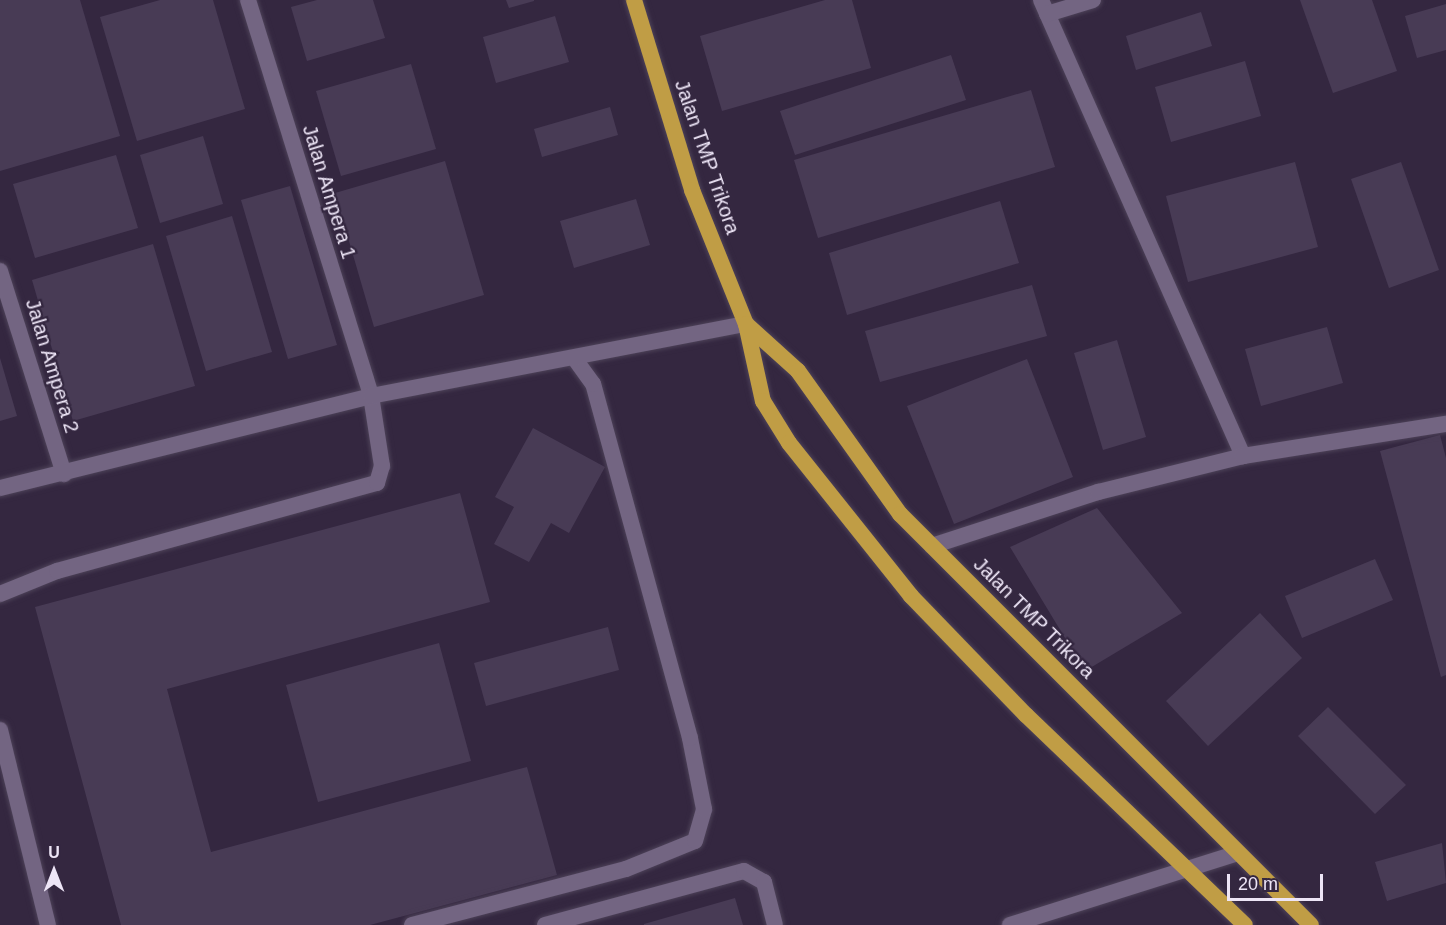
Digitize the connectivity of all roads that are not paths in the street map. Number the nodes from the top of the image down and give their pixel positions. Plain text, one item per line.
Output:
1 (248, 0) edge
2 (634, 0) edge
3 (1093, 0) edge
4 (1044, 7) edge
5 (0, 271) edge
6 (746, 324) junction
7 (575, 359) junction
8 (371, 396) junction
9 (1446, 424) edge
10 (1243, 456) junction
11 (64, 474) junction
12 (0, 488) edge
13 (932, 546) junction
14 (0, 594) edge
15 (0, 730) edge
16 (4, 765) edge
17 (1239, 853) junction
18 (1186, 870) junction
19 (48, 925) edge
20 (412, 925) edge
21 (545, 925) edge
22 (775, 925) edge
23 (1010, 925) edge
24 (1245, 925) edge
25 (1311, 925) edge

1 - 8 street, Jalan Ampera 1
2 - 6 highway, Jalan TMP Trikora
3 - 4 street
4 - 10 street
5 - 11 street, Jalan Ampera 2
6 - 7 street
6 - 13 highway, Jalan TMP Trikora
6 - 18 highway, Jalan TMP Trikora
7 - 8 street
7 - 20 street
8 - 11 street
8 - 14 street, Jalan Ampera 1
9 - 10 street
10 - 13 street
11 - 12 street
13 - 17 highway, Jalan TMP Trikora
15 - 16 street
16 - 19 street
17 - 18 street
17 - 25 highway, Jalan TMP Trikora
18 - 23 street
18 - 24 highway, Jalan TMP Trikora
21 - 22 street

